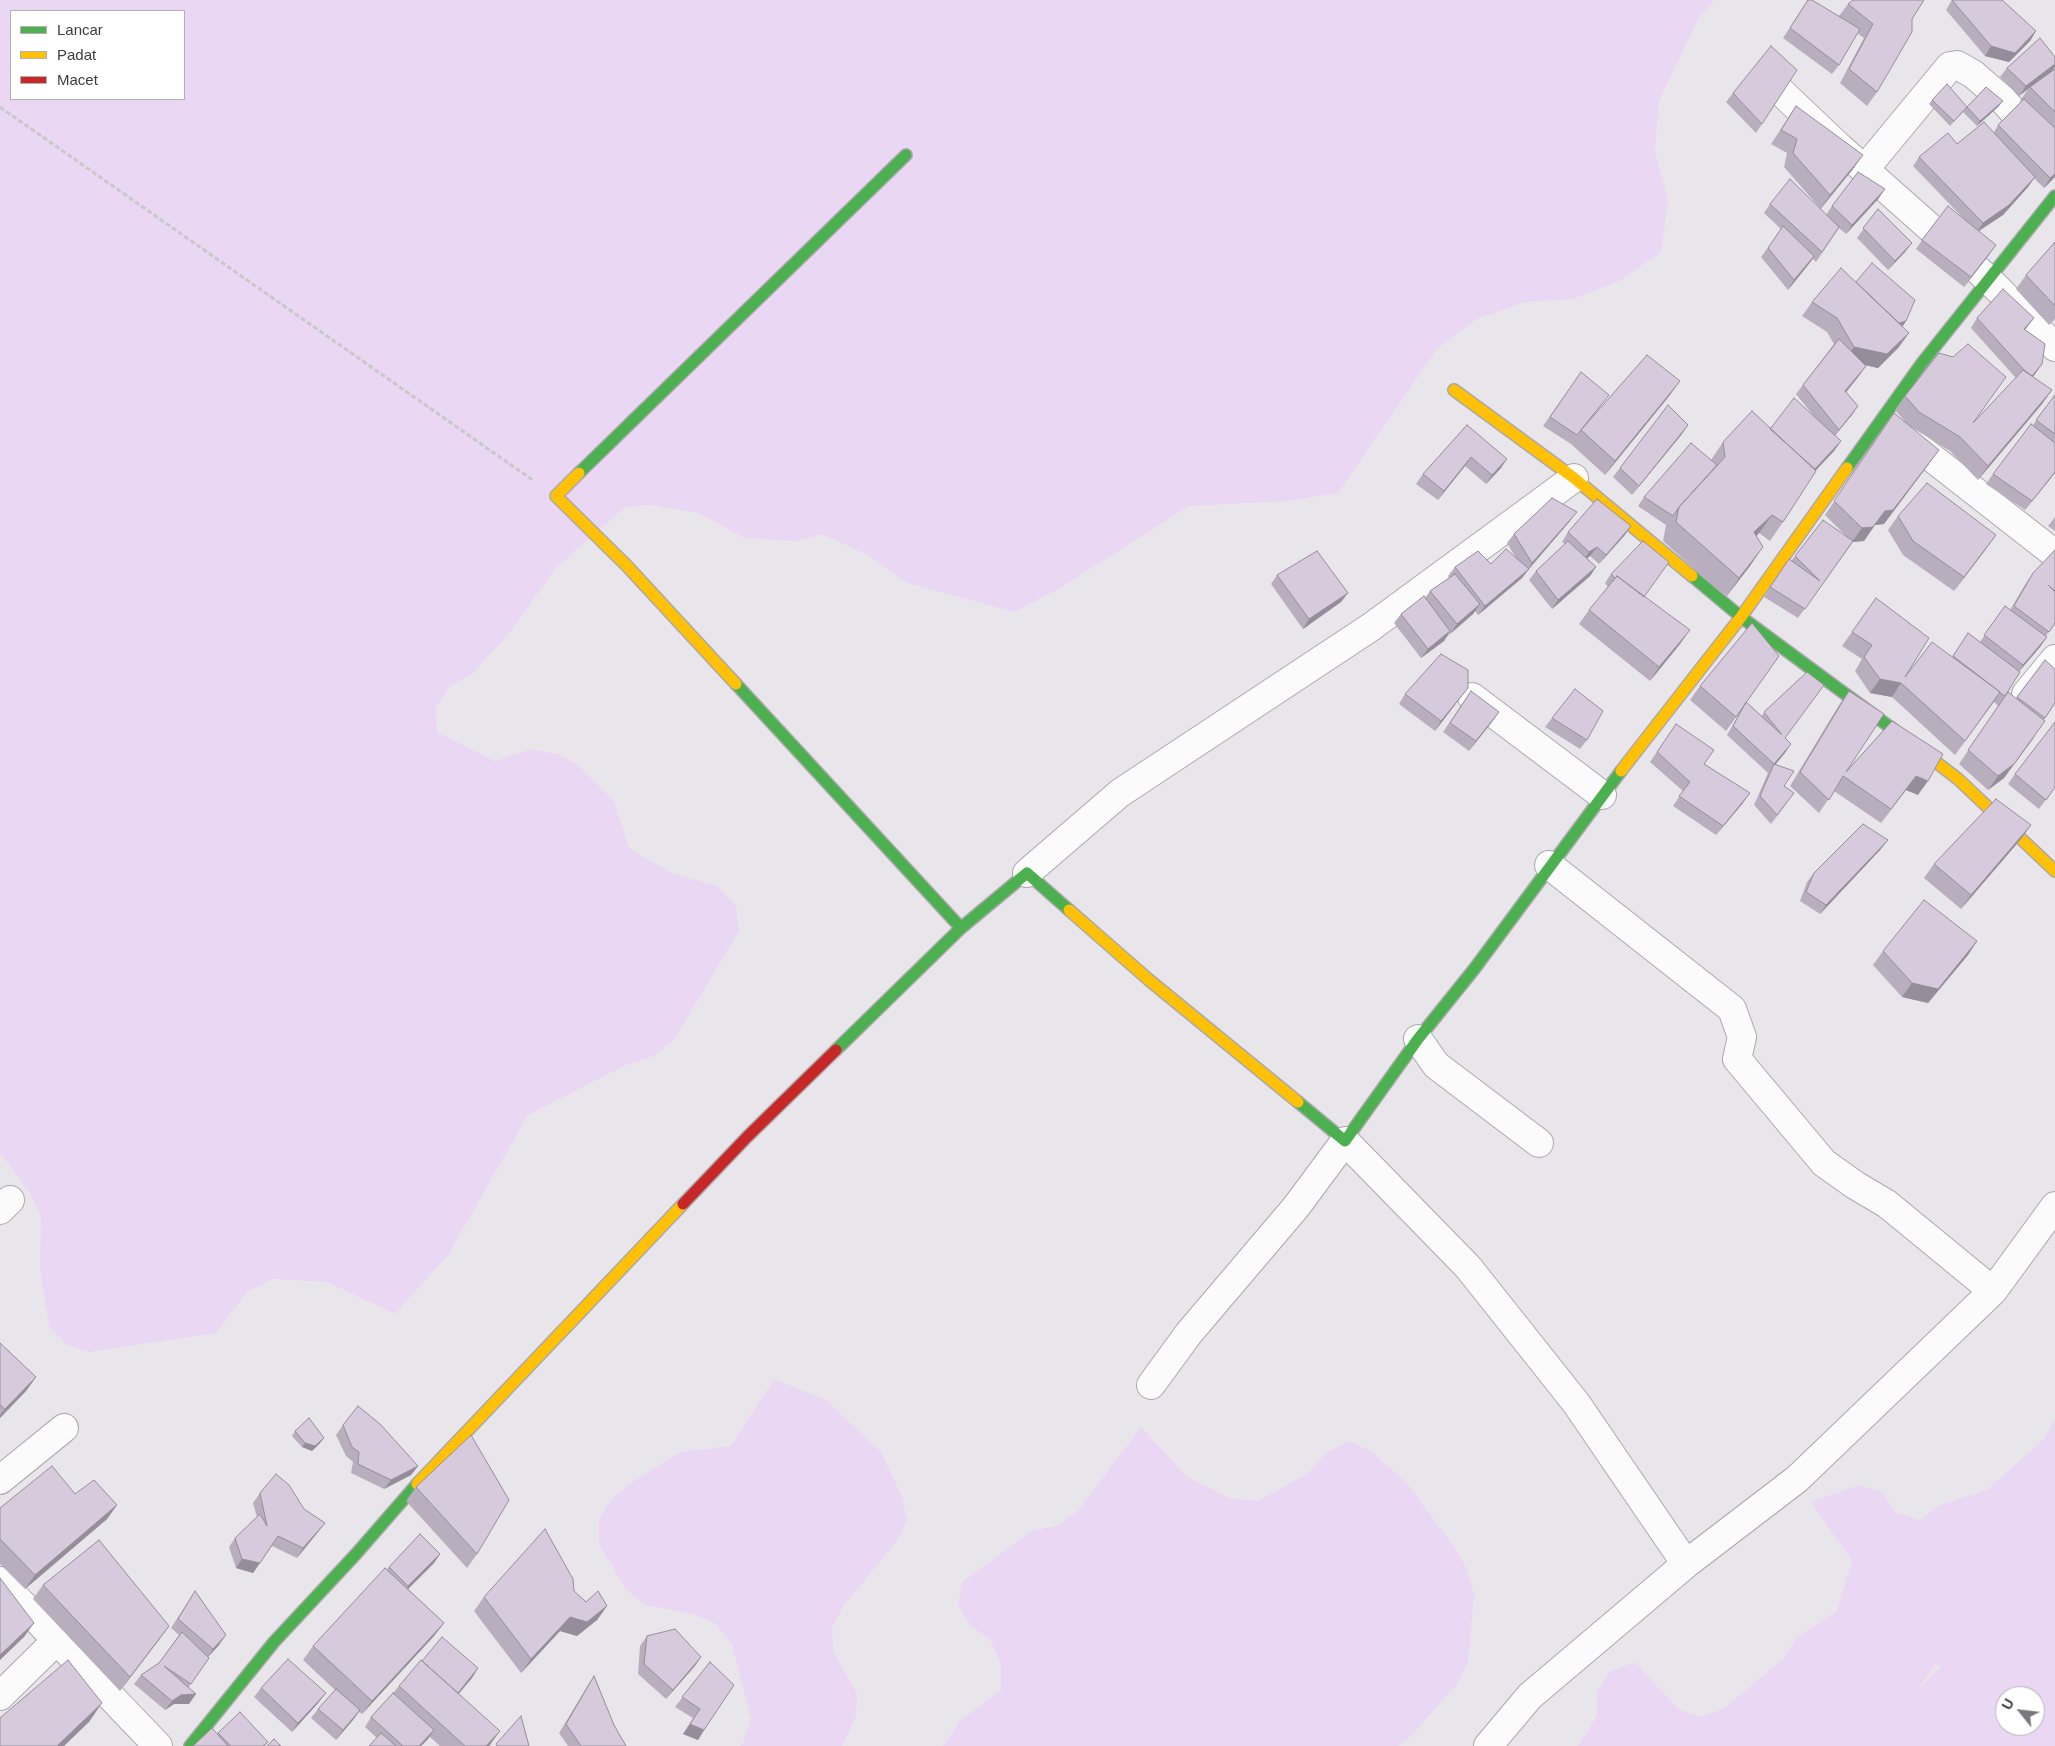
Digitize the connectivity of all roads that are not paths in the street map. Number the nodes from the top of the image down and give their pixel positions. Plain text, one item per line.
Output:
1 (1776, 87) edge
2 (906, 156) dead end
3 (2055, 158) edge
4 (1864, 170) junction
5 (2055, 196) edge
6 (1989, 280) junction
7 (2055, 347) edge
8 (1454, 390) dead end
9 (1882, 418) junction
10 (1574, 478) junction
11 (2055, 554) edge
12 (1740, 617) junction
13 (2055, 659) edge
14 (1472, 697) edge
15 (2012, 712) edge
16 (1976, 757) edge
17 (1958, 779) junction
18 (1602, 795) junction
19 (1549, 865) junction
20 (2055, 871) edge
21 (1027, 873) junction
22 (960, 928) junction
23 (1418, 1039) junction
24 (1345, 1141) junction
25 (1539, 1143) dead end
26 (2055, 1206) edge
27 (1993, 1290) junction
28 (1151, 1384) dead end
29 (64, 1428) dead end
30 (0, 1480) edge
31 (1686, 1564) junction
32 (0, 1581) edge
33 (56, 1641) junction
34 (0, 1696) edge
35 (158, 1746) edge
36 (190, 1746) edge
37 (1488, 1746) edge

1 - 4 street
2 - 22 street
3 - 4 street
4 - 6 street
5 - 6 street
6 - 7 street
6 - 9 street
8 - 10 street
9 - 11 street
9 - 12 street
10 - 12 street
10 - 21 street
12 - 17 street
12 - 18 street
13 - 15 street
14 - 18 street
16 - 17 street
17 - 20 street
18 - 19 street
19 - 23 street
19 - 27 street
21 - 22 street
21 - 24 street
22 - 36 street
23 - 24 street
23 - 25 street
24 - 28 street
24 - 31 street
26 - 27 street
27 - 31 street
29 - 30 street
31 - 37 street
32 - 33 street
33 - 34 street
33 - 35 street

